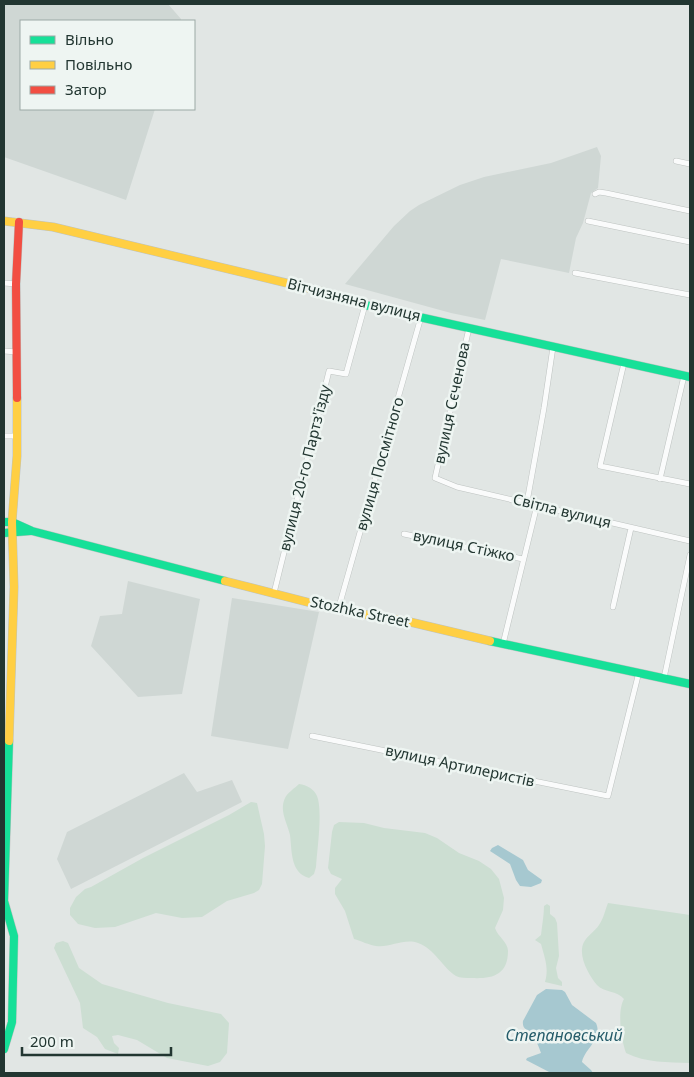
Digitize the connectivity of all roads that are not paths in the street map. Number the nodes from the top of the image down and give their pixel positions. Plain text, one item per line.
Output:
1 (676, 161) dead end
2 (690, 164) edge
3 (595, 194) dead end
4 (690, 210) edge
5 (4, 221) edge
6 (588, 221) dead end
7 (19, 222) junction
8 (690, 242) edge
9 (575, 273) dead end
10 (4, 283) edge
11 (16, 284) junction
12 (690, 295) edge
13 (365, 305) junction
14 (421, 317) junction
15 (468, 328) junction
16 (552, 347) junction
17 (4, 351) edge
18 (17, 352) junction
19 (624, 363) junction
20 (687, 376) edge
21 (4, 436) edge
22 (17, 436) junction
23 (435, 478) joint
24 (660, 479) junction
25 (690, 484) edge
26 (527, 502) junction
27 (537, 505) junction
28 (8, 522) edge
29 (631, 528) junction
30 (32, 531) junction
31 (8, 532) edge
32 (404, 534) dead end
33 (690, 541) edge
34 (690, 555) edge
35 (523, 560) junction
36 (274, 593) junction
37 (613, 607) dead end
38 (338, 610) junction
39 (503, 644) junction
40 (639, 672) junction
41 (664, 678) junction
42 (690, 684) edge
43 (7, 712) edge
44 (312, 736) dead end
45 (4, 901) edge
46 (4, 1049) edge

1 - 2 street
3 - 4 street
5 - 7 street, Вітчизняна вулиця
6 - 8 street
7 - 11 street
7 - 13 street, Вітчизняна вулиця
9 - 12 street
10 - 11 street
11 - 18 street
13 - 14 street, Вітчизняна вулиця
13 - 36 street, вулиця 20-го Партз'їзду
14 - 15 street, Вітчизняна вулиця
14 - 38 street, вулиця Посмітного
15 - 16 street, Вітчизняна вулиця
15 - 23 street, вулиця Сєченова
16 - 19 street, Вітчизняна вулиця
16 - 26 street
17 - 18 street
18 - 22 street
19 - 20 street, Вітчизняна вулиця
19 - 24 street
20 - 24 street
21 - 22 street
22 - 28 street
23 - 26 street, Світла вулиця
24 - 25 street
26 - 27 street, Світла вулиця
27 - 29 street, Світла вулиця
27 - 35 street
28 - 30 street, Stozhka Street
28 - 31 street
29 - 33 street, Світла вулиця
29 - 37 street
30 - 31 street, Stozhka Street
30 - 36 street, Stozhka Street
31 - 43 street
32 - 35 street, вулиця Стіжко
34 - 41 street
35 - 39 street
36 - 38 street, Stozhka Street
38 - 39 street, Stozhka Street
39 - 40 street, Stozhka Street
40 - 41 street, Stozhka Street
40 - 44 street, вулиця Артилеристів
41 - 42 street, Stozhka Street
43 - 45 street
45 - 46 street

